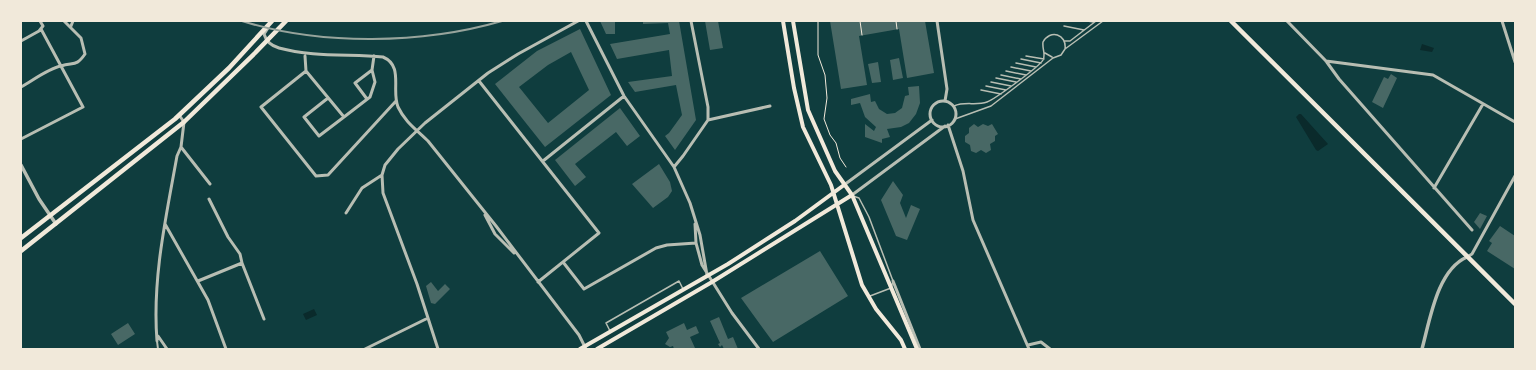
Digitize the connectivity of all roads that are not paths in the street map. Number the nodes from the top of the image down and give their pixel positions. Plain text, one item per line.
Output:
1 (64, 21) edge
2 (74, 21) edge
3 (272, 21) edge
4 (285, 21) edge
5 (578, 21) edge
6 (586, 21) edge
7 (691, 21) edge
8 (783, 21) edge
9 (793, 21) edge
10 (937, 21) edge
11 (1086, 21) edge
12 (1103, 21) edge
13 (1231, 21) edge
14 (1286, 21) edge
15 (1502, 21) edge
16 (42, 22) edge
17 (1095, 22) edge
18 (71, 26) junction
19 (1064, 26) dead end
20 (41, 29) junction
21 (1084, 30) junction
22 (1064, 40) junction
23 (21, 41) edge
24 (267, 41) junction
25 (1065, 49) junction
26 (1044, 52) junction
27 (306, 56) dead end
28 (374, 56) junction
29 (1026, 56) dead end
30 (1053, 58) junction
31 (1021, 59) dead end
32 (1044, 59) junction
33 (1326, 61) junction
34 (1515, 62) edge
35 (1016, 63) dead end
36 (1040, 64) junction
37 (61, 66) junction
38 (1011, 67) dead end
39 (1036, 67) junction
40 (372, 70) junction
41 (306, 71) junction
42 (1006, 71) dead end
43 (1030, 71) junction
44 (1001, 75) dead end
45 (1026, 75) junction
46 (996, 78) dead end
47 (1021, 79) junction
48 (479, 81) junction
49 (991, 82) dead end
50 (1016, 82) junction
51 (986, 86) dead end
52 (1011, 86) junction
53 (21, 87) edge
54 (981, 90) dead end
55 (1006, 90) junction
56 (947, 92) junction
57 (1001, 94) junction
58 (624, 96) junction
59 (328, 98) junction
60 (367, 99) junction
61 (396, 101) junction
62 (945, 101) junction
63 (1483, 104) junction
64 (952, 105) junction
65 (770, 106) dead end
66 (179, 115) junction
67 (344, 117) junction
68 (955, 119) junction
69 (708, 120) junction
70 (932, 120) junction
71 (184, 122) junction
72 (1515, 122) edge
73 (947, 126) junction
74 (418, 130) junction
75 (21, 139) edge
76 (181, 147) junction
77 (543, 161) junction
78 (21, 165) edge
79 (674, 167) junction
80 (382, 175) junction
81 (1515, 176) edge
82 (210, 184) dead end
83 (844, 185) junction
84 (1434, 188) junction
85 (833, 193) junction
86 (852, 196) junction
87 (209, 199) dead end
88 (836, 204) junction
89 (482, 210) junction
90 (346, 212) dead end
91 (50, 217) junction
92 (694, 218) junction
93 (56, 224) junction
94 (165, 224) junction
95 (1472, 230) dead end
96 (21, 238) edge
97 (696, 243) junction
98 (21, 251) edge
99 (517, 255) junction
100 (1467, 257) junction
101 (563, 262) junction
102 (242, 263) junction
103 (707, 275) junction
104 (198, 281) junction
105 (893, 281) junction
106 (538, 282) junction
107 (712, 282) junction
108 (891, 288) junction
109 (684, 289) junction
110 (868, 297) junction
111 (1508, 297) junction
112 (1515, 297) edge
113 (1515, 304) edge
114 (428, 318) junction
115 (264, 319) dead end
116 (611, 333) junction
117 (157, 334) junction
118 (158, 341) joint
119 (1028, 347) edge
120 (586, 348) edge
121 (158, 349) edge
122 (167, 349) edge
123 (226, 349) edge
124 (364, 349) edge
125 (438, 349) edge
126 (580, 349) edge
127 (598, 349) edge
128 (759, 349) edge
129 (905, 349) edge
130 (919, 349) edge
131 (1050, 349) edge
132 (1422, 349) edge

1 - 18 street
2 - 18 street
3 - 24 street
3 - 66 main road
4 - 24 main road
5 - 48 street
6 - 58 street
7 - 69 street
8 - 85 main road
9 - 83 main road
10 - 56 street
11 - 17 lane
12 - 25 lane
13 - 100 main road
14 - 33 street
15 - 34 street
16 - 20 street
17 - 21 lane
18 - 37 street
19 - 21 lane
20 - 23 street
20 - 37 street
21 - 22 lane
22 - 25 lane
22 - 26 lane
24 - 28 street
24 - 71 main road
25 - 30 lane
26 - 30 lane
26 - 32 lane
27 - 41 street
28 - 40 street
28 - 61 street
29 - 32 lane
30 - 68 lane
31 - 36 lane
32 - 36 lane
33 - 63 street
33 - 84 street
35 - 39 lane
36 - 39 lane
37 - 53 street
37 - 75 street
38 - 43 lane
39 - 43 lane
40 - 60 street
40 - 60 street
41 - 59 street
41 - 61 street
42 - 45 lane
43 - 45 lane
44 - 47 lane
45 - 47 lane
46 - 50 lane
47 - 50 lane
48 - 74 street
48 - 77 street
49 - 52 lane
50 - 52 lane
51 - 55 lane
52 - 55 lane
54 - 57 lane
55 - 57 lane
56 - 62 street
56 - 64 street
57 - 64 lane
58 - 77 street
58 - 79 street
59 - 67 street
59 - 67 street
60 - 67 street
61 - 74 street
62 - 64 street
62 - 70 street
63 - 72 street
63 - 84 street
64 - 68 street
65 - 69 street
66 - 71 street
66 - 91 main road
68 - 73 street
69 - 79 street
70 - 73 street
70 - 83 street
71 - 76 street
71 - 93 main road
73 - 86 street
73 - 119 street
74 - 80 street
74 - 89 street
76 - 82 street
76 - 94 street
77 - 101 street
78 - 91 street
79 - 92 street
80 - 90 street
80 - 114 street
81 - 100 street
83 - 85 main road
83 - 86 main road
84 - 95 street
85 - 88 main road
85 - 103 main road
86 - 88 main road
86 - 105 lane
86 - 108 main road
87 - 102 street
88 - 107 main road
88 - 110 main road
89 - 99 street
89 - 99 street
91 - 93 street
91 - 96 main road
92 - 97 street
92 - 103 street
93 - 98 main road
94 - 104 street
94 - 117 street
97 - 101 street
97 - 103 street
99 - 106 street
100 - 111 main road
100 - 132 street
101 - 106 street
102 - 104 street
102 - 115 street
103 - 107 street
103 - 109 main road
104 - 123 street
105 - 108 lane
105 - 130 street
106 - 120 street
107 - 127 main road
107 - 128 street
108 - 110 lane
108 - 130 main road
109 - 116 main road
109 - 116 lane
110 - 129 main road
111 - 112 street
111 - 113 main road
114 - 124 street
114 - 125 street
116 - 120 main road
117 - 118 street
117 - 122 street
118 - 121 street
119 - 131 street
120 - 126 main road

